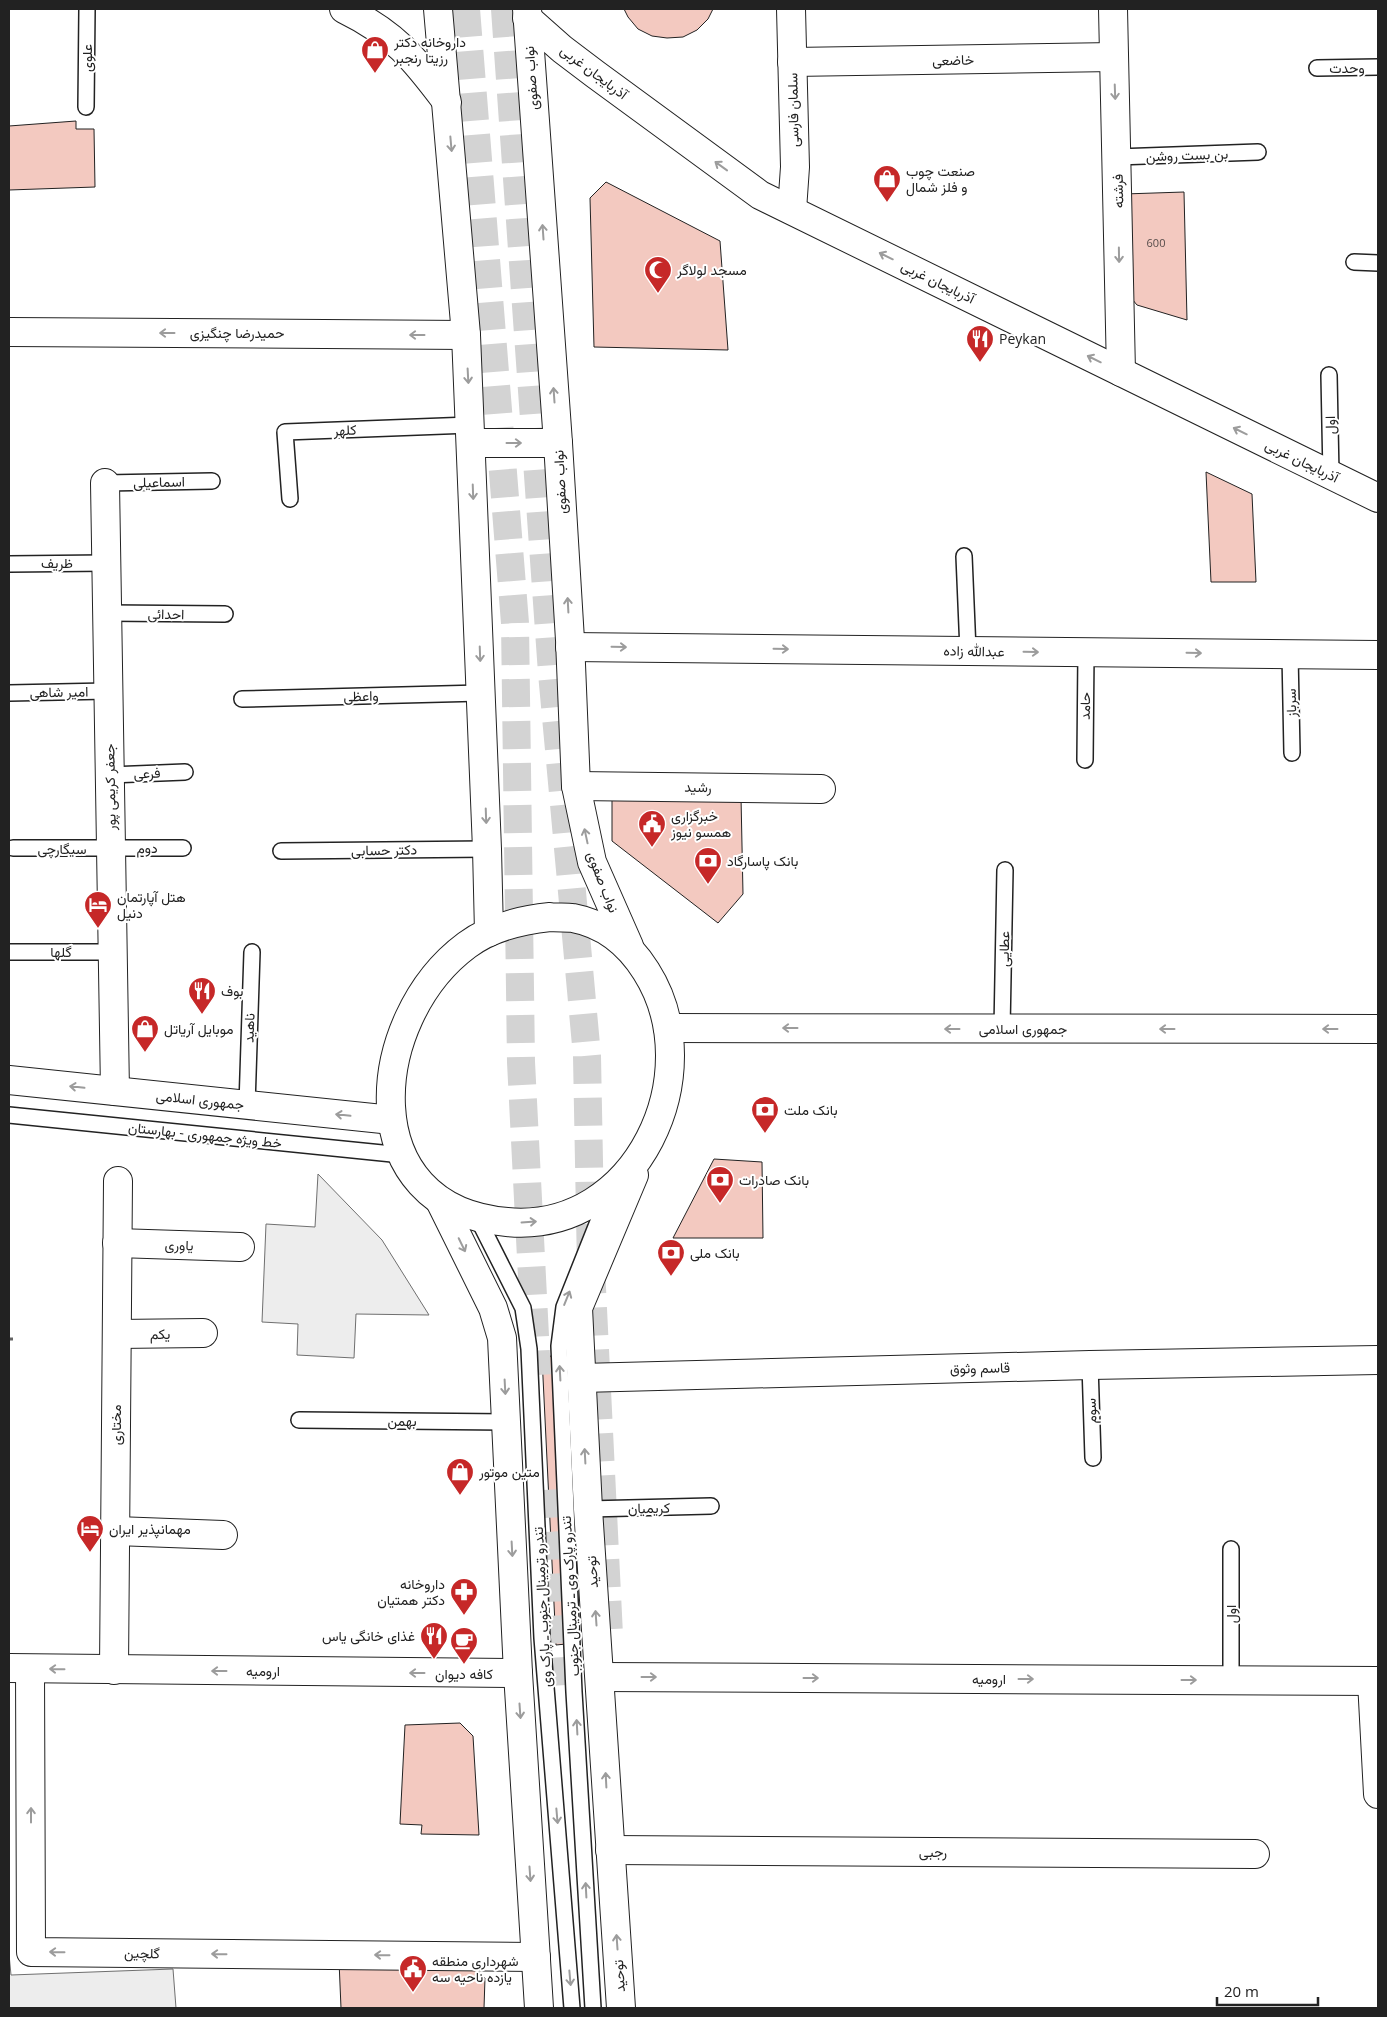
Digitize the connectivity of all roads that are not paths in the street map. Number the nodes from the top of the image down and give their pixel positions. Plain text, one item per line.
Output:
1 (87, 9) edge
2 (344, 9) edge
3 (438, 9) edge
4 (791, 9) edge
5 (1113, 9) edge
6 (527, 14) edge
7 (1114, 57) junction
8 (792, 62) junction
9 (1378, 67) edge
10 (1317, 68) dead end
11 (447, 102) junction
12 (86, 107) dead end
13 (1258, 152) dead end
14 (1117, 157) junction
15 (792, 210) junction
16 (1354, 262) dead end
17 (1378, 263) edge
18 (9, 332) edge
19 (466, 335) junction
20 (1122, 372) junction
21 (1329, 374) dead end
22 (470, 434) junction
23 (558, 443) junction
24 (1331, 475) junction
25 (212, 481) dead end
26 (105, 483) joint
27 (1378, 498) edge
28 (290, 499) dead end
29 (964, 556) dead end
30 (106, 563) junction
31 (9, 564) edge
32 (107, 613) junction
33 (225, 614) dead end
34 (570, 647) junction
35 (968, 651) junction
36 (1086, 652) junction
37 (1290, 654) junction
38 (1378, 655) edge
39 (108, 691) junction
40 (9, 693) edge
41 (481, 693) junction
42 (242, 699) dead end
43 (1292, 753) dead end
44 (1085, 760) dead end
45 (185, 772) dead end
46 (110, 774) junction
47 (576, 786) junction
48 (821, 789) dead end
49 (13, 848) dead end
50 (183, 848) dead end
51 (111, 849) junction
52 (487, 849) junction
53 (281, 851) dead end
54 (1005, 870) dead end
55 (489, 932) junction
56 (629, 946) junction
57 (9, 952) edge
58 (112, 952) junction
59 (252, 952) dead end
60 (668, 1028) junction
61 (1002, 1029) junction
62 (1378, 1029) edge
63 (9, 1080) edge
64 (115, 1091) junction
65 (247, 1104) junction
66 (9, 1115) edge
67 (392, 1120) junction
68 (644, 1149) junction
69 (402, 1155) junction
70 (118, 1180) dead end
71 (610, 1192) junction
72 (440, 1201) junction
73 (477, 1217) junction
74 (117, 1243) junction
75 (240, 1247) dead end
76 (203, 1333) dead end
77 (117, 1334) junction
78 (1378, 1360) edge
79 (1090, 1365) junction
80 (581, 1378) junction
81 (298, 1420) dead end
82 (506, 1422) junction
83 (1093, 1458) dead end
84 (711, 1506) dead end
85 (588, 1509) junction
86 (116, 1531) junction
87 (223, 1535) dead end
88 (1231, 1548) dead end
89 (20, 1669) edge
90 (114, 1670) junction
91 (518, 1673) junction
92 (600, 1677) junction
93 (1231, 1680) junction
94 (1375, 1681) edge
95 (1378, 1794) edge
96 (610, 1850) junction
97 (1255, 1854) dead end
98 (536, 1957) junction
99 (539, 2008) edge
100 (572, 2008) edge
101 (593, 2008) edge
102 (621, 2008) edge

1 - 12 lane, علوی
2 - 11 street
3 - 11 street
4 - 8 street, سلمان فارسی
5 - 7 street, فرشته
15 -> 6 street, آذربایجان غربی
23 -> 6 street, نواب صفوی
7 - 8 street, خاضعی
7 -> 14 street, فرشته
8 - 15 street, سلمان فارسی
9 - 10 lane, وحدت
11 -> 19 street
13 - 14 lane, بن بست روشن
14 -> 20 street, فرشته
20 -> 15 street, آذربایجان غربی
16 - 17 lane
19 -> 18 street, حمیدرضا چنگیزی
19 -> 22 street
24 -> 20 street, آذربایجان غربی
21 - 24 lane, اول
22 -> 23 street
22 - 28 lane, کلهر
22 -> 41 street
34 -> 23 street, نواب صفوی
24 - 27 street, آذربایجان غربی
25 - 26 lane, اسماعیلی
26 - 30 street, جعفر کریمی پور
29 - 35 lane
30 - 31 lane, ظریف
30 - 32 street, جعفر کریمی پور
32 - 33 lane, احدائی
32 - 39 street, جعفر کریمی پور
34 -> 35 street, عبدالله زاده
34 - 47 street, نواب صفوی
35 -> 36 street, عبدالله زاده
36 -> 37 street, عبدالله زاده
36 - 44 lane, حامد
37 - 38 street, عبدالله زاده
37 - 43 lane, سرباز
39 - 40 lane, امیر شاهی
39 - 46 street, جعفر کریمی پور
41 - 42 lane, واعظی
41 -> 52 street
45 - 46 lane, فرعی
46 - 51 street, جعفر کریمی پور
47 - 48 street, رشید
56 -> 47 street, نواب صفوی
49 - 51 lane, سیگارچی
50 - 51 lane, دوم
51 - 58 street, جعفر کریمی پور
52 - 53 lane, دکتر حسابی
52 - 55 street
54 - 61 lane, عطایی
55 - 56 street
55 - 67 street
56 - 60 street
57 - 58 lane, گلها
58 - 64 street, جعفر کریمی پور
59 - 65 lane, ناهید
61 -> 60 street, جمهوری اسلامی
60 - 68 street
62 -> 61 street, جمهوری اسلامی
64 -> 63 street, جمهوری اسلامی
64 - 65 street, جمهوری اسلامی
67 -> 65 street, جمهوری اسلامی
66 - 69 lane, خط ویژه جمهوری - بهارستان
67 - 69 street
68 - 71 street
68 - 80 street, توحید
69 - 72 street
70 - 74 street, مختاری
73 -> 71 street
101 -> 71 lane, تندرو پارک وی ـ ترمینال جنوب
72 - 73 street
72 -> 82 street
73 -> 100 lane, تندرو ترمینال جنوب ـ پارک وی
74 - 75 street, یاوری
74 - 77 street, مختاری
76 - 77 street, یکم
77 - 86 street, مختاری
78 - 79 street, قاسم وثوق
79 - 80 street, قاسم وثوق
79 - 83 lane, سوم
85 -> 80 street, توحید
81 - 82 lane, بهمن
82 -> 91 street
84 - 85 lane, کریمیان
92 -> 85 street, توحید
86 - 87 street
86 - 90 street, مختاری
88 - 93 lane, اول
90 -> 89 street, ارومیه
98 -> 89 street, گلچین
91 -> 90 street, ارومیه
91 -> 98 street
92 -> 93 street, ارومیه
96 -> 92 street, توحید
93 - 94 street, ارومیه
94 - 95 street
96 - 97 street, رجبی
102 -> 96 street, توحید
98 - 99 street

